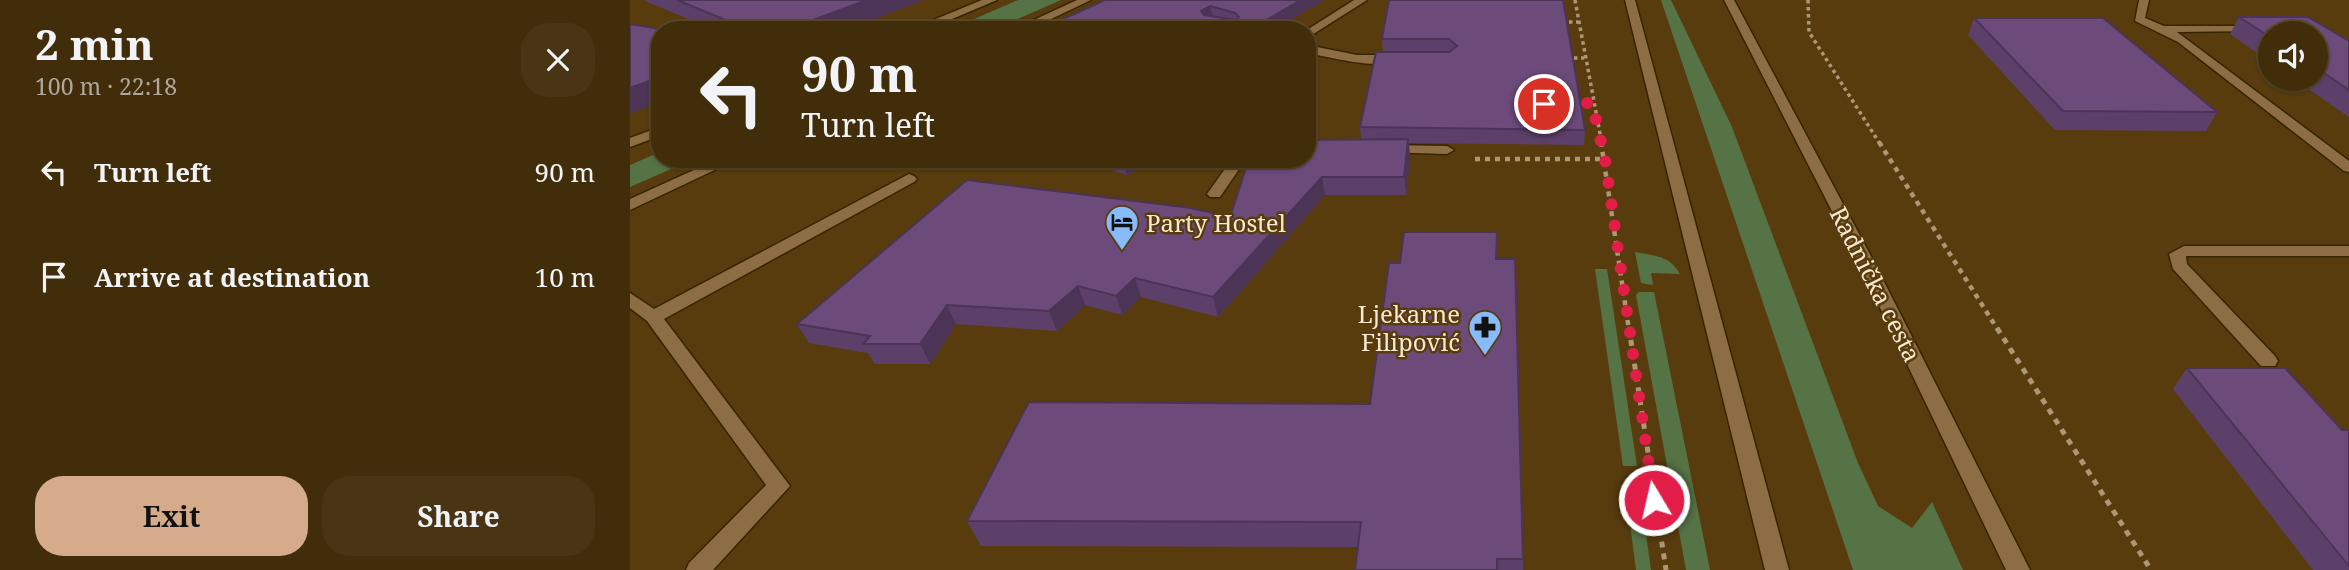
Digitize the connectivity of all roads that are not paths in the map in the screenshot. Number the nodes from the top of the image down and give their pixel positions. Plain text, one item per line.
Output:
1 (992, 0) edge
2 (1086, 0) edge
3 (1362, 0) edge
4 (1630, 0) edge
5 (1729, 0) edge
6 (2144, 0) edge
7 (938, 21) edge
8 (1038, 21) edge
9 (2258, 28) edge
10 (1316, 29) edge
11 (2160, 30) junction
12 (1316, 51) edge
13 (1410, 59) edge
14 (651, 135) edge
15 (630, 143) edge
16 (1373, 149) edge
17 (1447, 150) edge
18 (711, 168) edge
19 (1233, 168) edge
20 (2349, 169) edge
21 (909, 179) dead end
22 (1215, 194) dead end
23 (630, 205) edge
24 (2349, 251) edge
25 (630, 299) edge
26 (653, 317) junction
27 (2268, 361) dead end
28 (698, 570) edge
29 (1777, 570) edge
30 (2018, 570) edge

1 - 7 street
2 - 8 street
3 - 10 street
4 - 29 street
5 - 30 street, Radnička cesta
6 - 11 street
9 - 11 street
11 - 20 street
12 - 13 street
14 - 15 street
16 - 17 street
18 - 23 street
19 - 22 street
21 - 26 street
24 - 27 street
25 - 26 street
26 - 28 street

